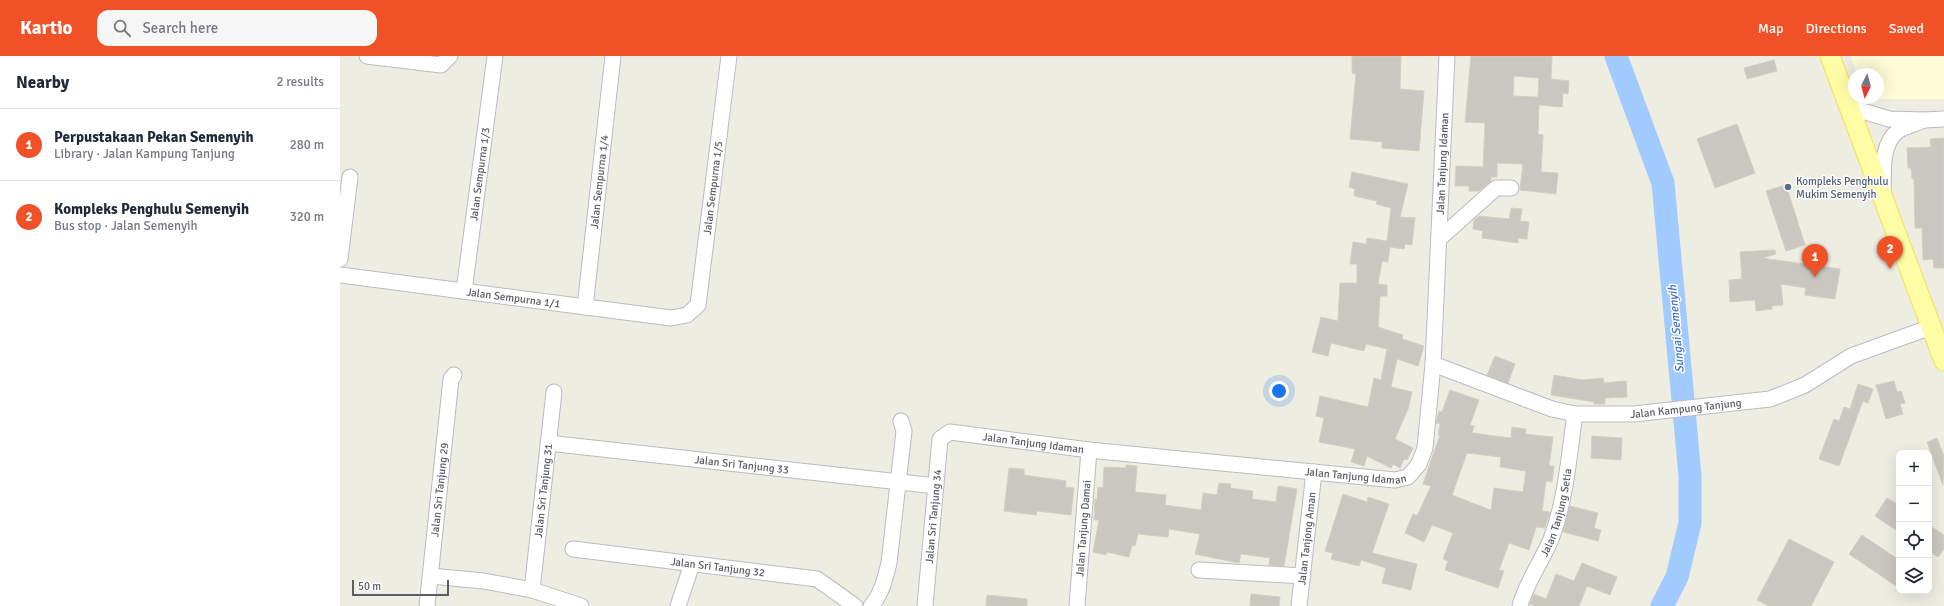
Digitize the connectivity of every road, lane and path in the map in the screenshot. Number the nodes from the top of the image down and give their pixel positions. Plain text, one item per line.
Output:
1 (366, 56) edge
2 (450, 56) edge
3 (495, 56) edge
4 (614, 56) edge
5 (729, 56) edge
6 (1447, 56) edge
7 (1830, 56) edge
8 (1849, 107) junction
9 (1944, 119) edge
10 (1924, 120) junction
11 (350, 177) dead end
12 (1511, 188) dead end
13 (1883, 200) junction
14 (1439, 239) junction
15 (340, 259) edge
16 (340, 275) edge
17 (464, 291) junction
18 (585, 307) junction
19 (686, 315) joint
20 (1930, 327) junction
21 (1944, 361) edge
22 (1433, 364) junction
23 (454, 375) dead end
24 (554, 392) dead end
25 (1575, 414) junction
26 (901, 421) dead end
27 (950, 432) joint
28 (548, 443) junction
29 (1089, 450) junction
30 (1314, 472) junction
31 (898, 482) junction
32 (936, 486) junction
33 (572, 549) dead end
34 (692, 564) junction
35 (1199, 570) dead end
36 (431, 576) junction
37 (1303, 576) junction
38 (532, 590) junction
39 (427, 606) edge
40 (581, 606) edge
41 (678, 606) edge
42 (855, 606) edge
43 (871, 606) edge
44 (924, 606) edge
45 (1077, 606) edge
46 (1299, 606) edge
47 (1520, 606) edge

1 - 2 street
3 - 17 street, Jalan Sempurna 1/3
4 - 18 street, Jalan Sempurna 1/4
5 - 19 street, Jalan Sempurna 1/5
6 - 14 street, Jalan Tanjung Idaman
7 - 8 main road
8 - 10 street
8 - 13 main road
9 - 10 street
10 - 13 street
11 - 15 street
12 - 14 street
13 - 20 main road
14 - 22 street, Jalan Tanjung Idaman
16 - 17 street, Jalan Sempurna 1/1
17 - 18 street, Jalan Sempurna 1/1
18 - 19 street, Jalan Sempurna 1/1
20 - 21 main road
20 - 25 street, Jalan Kampung Tanjung
22 - 25 street, Jalan Kampung Tanjung
22 - 30 street, Jalan Tanjung Idaman
23 - 36 street, Jalan Sri Tanjung 29
24 - 28 street, Jalan Sri Tanjung 31
25 - 47 street, Jalan Tanjung Setia
26 - 31 street
27 - 29 street, Jalan Tanjung Idaman
27 - 32 street, Jalan Sri Tanjung 34
28 - 31 street, Jalan Sri Tanjung 33
28 - 38 street, Jalan Sri Tanjung 31
29 - 30 street, Jalan Tanjung Idaman
29 - 45 street, Jalan Tanjung Damai
30 - 37 street, Jalan Tanjong Aman
31 - 32 street, Jalan Sri Tanjung 33
31 - 43 street
32 - 44 street, Jalan Sri Tanjung 34
33 - 34 street, Jalan Sri Tanjung 32
34 - 41 street
34 - 42 street, Jalan Sri Tanjung 32
35 - 37 street
36 - 38 street
36 - 39 street, Jalan Sri Tanjung 29
37 - 46 street, Jalan Tanjong Aman
38 - 40 street

